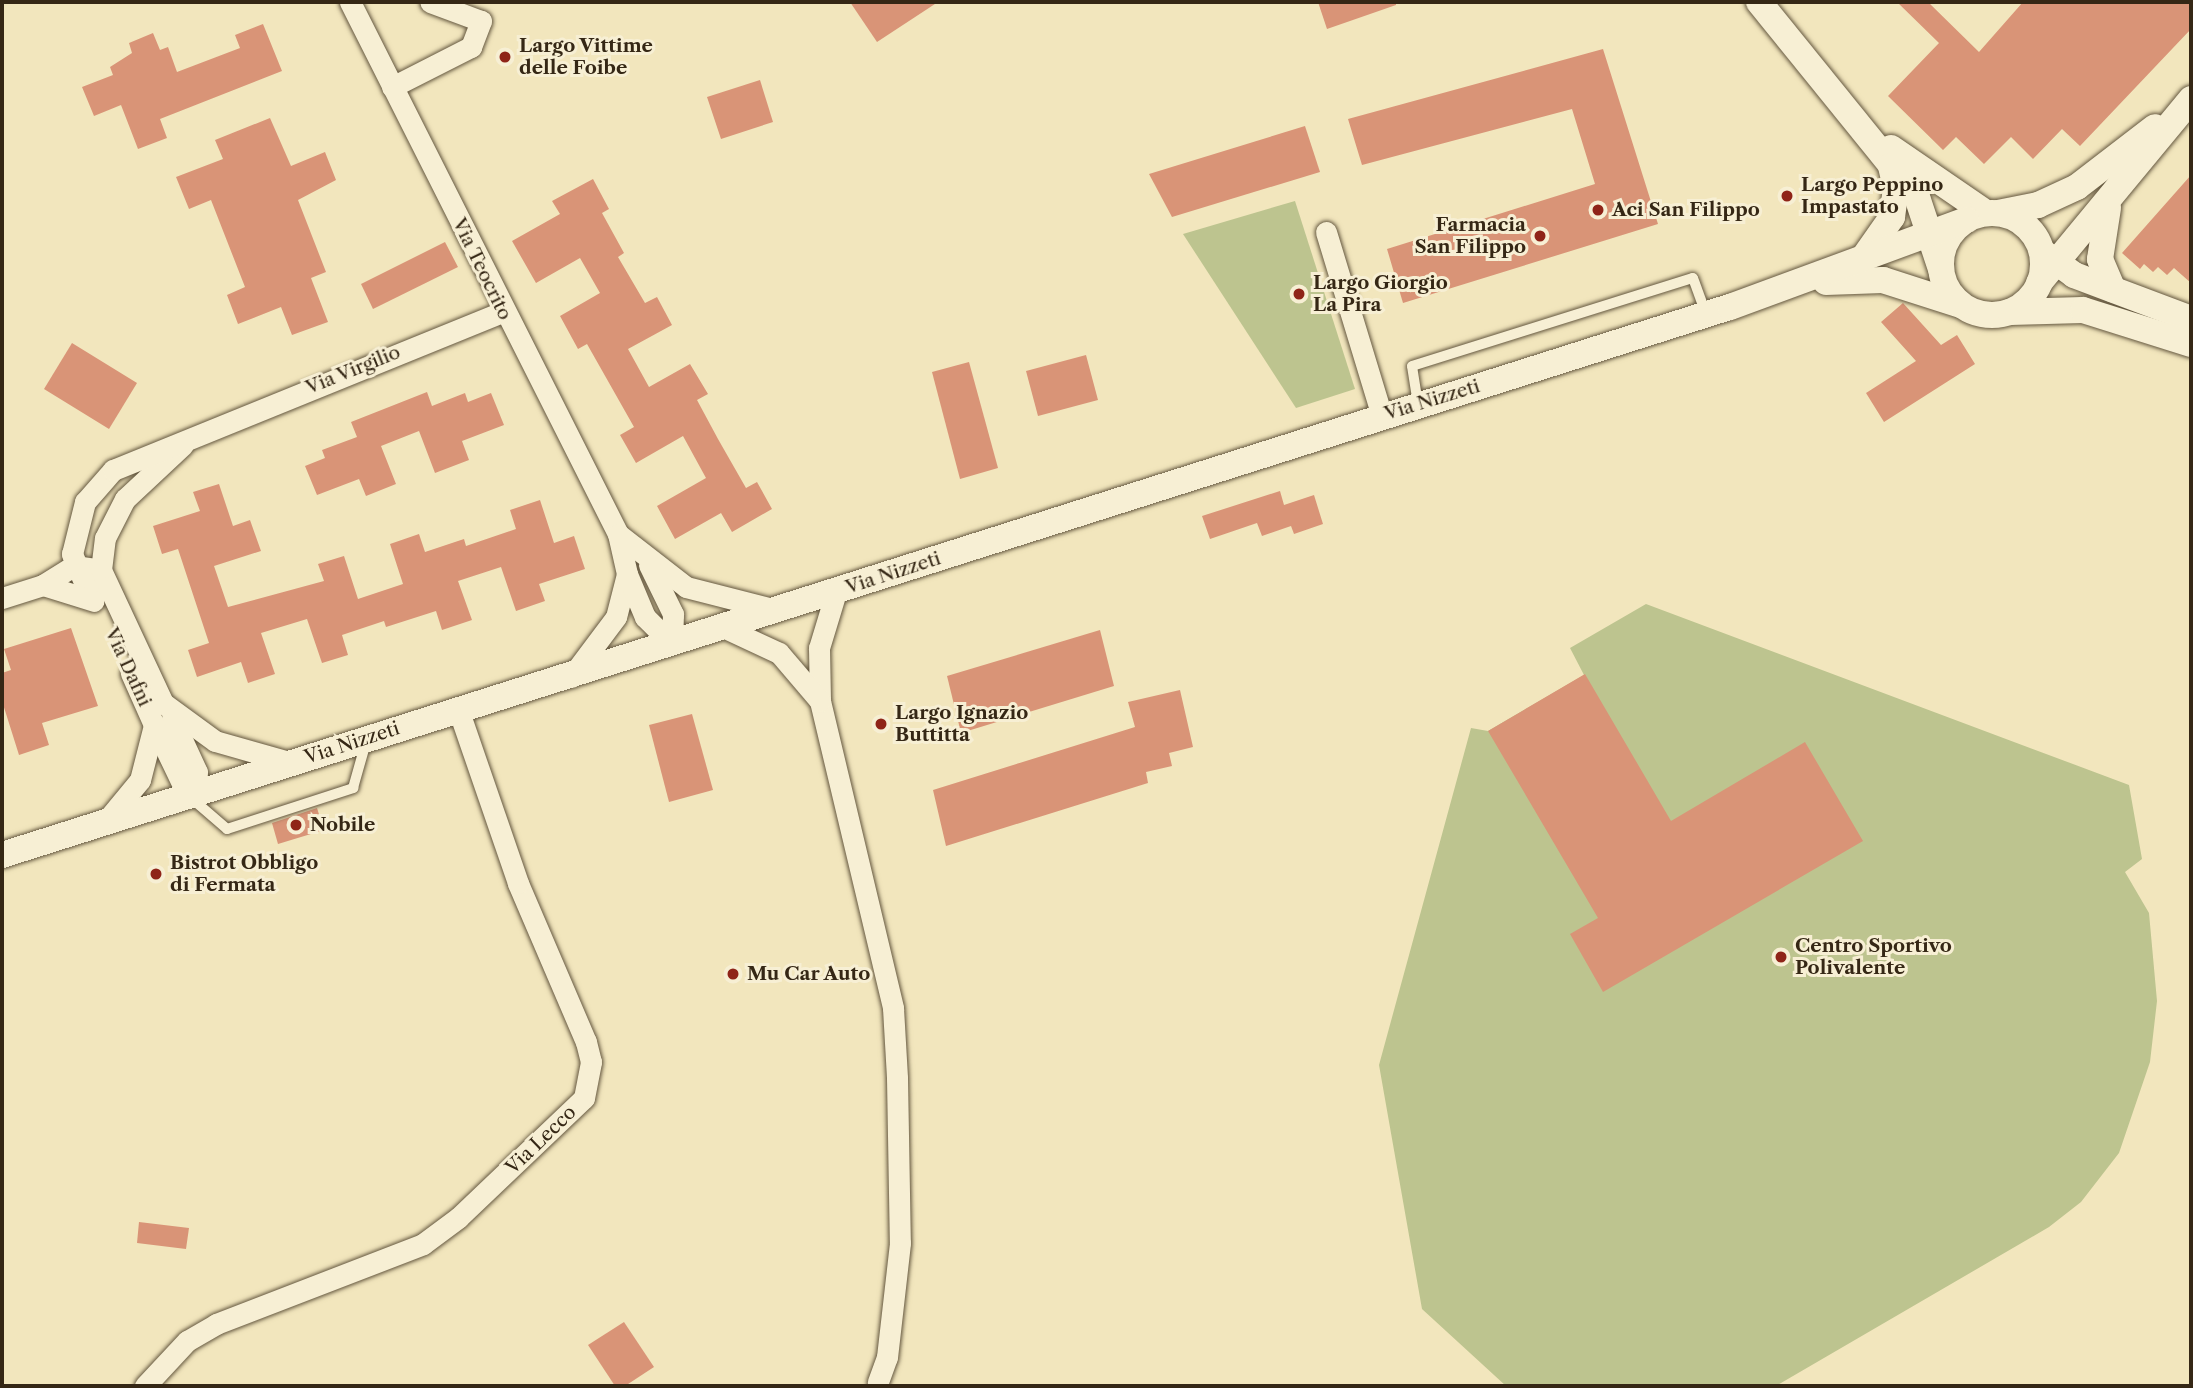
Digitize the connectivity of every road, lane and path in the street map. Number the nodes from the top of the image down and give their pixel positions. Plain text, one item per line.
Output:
1 (350, 2) edge
2 (430, 2) edge
3 (1759, 2) edge
4 (392, 87) junction
5 (2191, 97) edge
6 (1865, 127) junction
7 (1890, 164) junction
8 (2110, 202) junction
9 (1983, 215) junction
10 (1930, 230) junction
11 (1325, 232) dead end
12 (1864, 257) junction
13 (2049, 257) junction
14 (1941, 269) junction
15 (1783, 289) junction
16 (2113, 289) junction
17 (1966, 307) junction
18 (502, 312) junction
19 (2005, 313) junction
20 (1706, 314) junction
21 (2191, 319) edge
22 (2191, 344) edge
23 (1418, 404) junction
24 (1382, 415) junction
25 (204, 429) junction
26 (618, 534) junction
27 (646, 559) junction
28 (74, 566) junction
29 (627, 574) junction
30 (98, 584) junction
31 (43, 585) junction
32 (836, 592) junction
33 (2, 598) edge
34 (777, 610) junction
35 (723, 627) junction
36 (672, 644) junction
37 (571, 677) junction
38 (820, 701) junction
39 (163, 704) junction
40 (458, 709) junction
41 (154, 725) junction
42 (367, 738) junction
43 (292, 763) junction
44 (188, 796) junction
45 (107, 820) junction
46 (2, 855) edge
47 (878, 1382) dead end
48 (145, 1386) edge

1 - 4 street, Via Teocrito
2 - 4 street
3 - 6 street
4 - 18 street, Via Teocrito
5 - 8 street
5 - 9 street
6 - 7 street
6 - 9 street
7 - 10 street
7 - 12 street
8 - 13 street
8 - 16 street
9 - 10 street
9 - 13 street
9 - 14 street
10 - 12 street
10 - 14 street
11 - 24 street
12 - 15 street
13 - 16 street
13 - 19 street
14 - 17 street
15 - 17 street
15 - 20 street, Via Nizzeti
16 - 21 street
17 - 19 street
18 - 25 street, Via Virgilio
18 - 26 street, Via Teocrito
19 - 22 street
20 - 23 street, Via Nizzeti
20 - 23 lane
23 - 24 street, Via Nizzeti
24 - 32 street, Via Nizzeti
25 - 28 street, Via Virgilio
25 - 30 street
26 - 27 street
26 - 29 street
27 - 34 street
27 - 36 street
28 - 30 street
28 - 31 street
29 - 36 street
29 - 37 street
30 - 31 street
30 - 39 street, Via Dafni
30 - 41 street, Via Dafni
31 - 33 street
32 - 34 street, Via Nizzeti
32 - 38 street
34 - 35 street, Via Nizzeti
35 - 36 street, Via Nizzeti
35 - 38 street
36 - 37 street, Via Nizzeti
37 - 40 street, Via Nizzeti
38 - 47 street
39 - 43 street, Via Dafni
39 - 44 street
40 - 42 street, Via Nizzeti
40 - 48 street, Via Lecco
41 - 44 street
41 - 45 street, Via Dafni
42 - 43 street, Via Nizzeti
42 - 44 lane
43 - 44 street, Via Nizzeti
44 - 45 street, Via Nizzeti
45 - 46 street, Via Nizzeti

